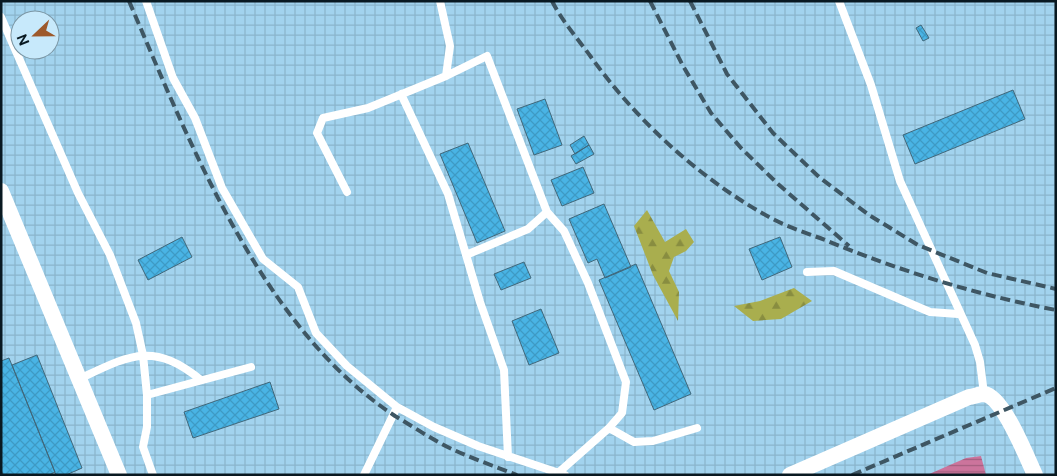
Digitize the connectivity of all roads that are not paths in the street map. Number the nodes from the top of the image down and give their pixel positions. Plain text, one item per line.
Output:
1 (146, 1) edge
2 (440, 1) edge
3 (839, 1) edge
4 (1, 17) edge
5 (446, 76) junction
6 (401, 94) junction
7 (1, 192) edge
8 (347, 192) dead end
9 (547, 212) junction
10 (466, 255) junction
11 (806, 272) dead end
12 (958, 314) junction
13 (143, 355) junction
14 (251, 367) dead end
15 (79, 379) junction
16 (201, 380) junction
17 (984, 394) junction
18 (147, 395) junction
19 (397, 407) junction
20 (609, 428) junction
21 (697, 428) dead end
22 (508, 457) junction
23 (562, 474) edge
24 (119, 475) edge
25 (154, 475) edge
26 (364, 475) edge
27 (790, 475) edge
28 (1035, 475) edge

1 - 19 lane
2 - 5 lane
3 - 12 lane
4 - 13 lane
5 - 6 lane
5 - 9 lane
6 - 8 lane
6 - 10 lane
7 - 15 street
9 - 10 lane
9 - 20 lane
10 - 22 lane
11 - 12 lane
12 - 17 lane
13 - 15 lane
13 - 16 lane
13 - 18 lane
14 - 16 lane
15 - 24 street
16 - 18 lane
17 - 27 street
17 - 28 street
18 - 25 lane
19 - 22 lane
19 - 26 lane
20 - 21 lane
20 - 23 lane
22 - 23 lane

